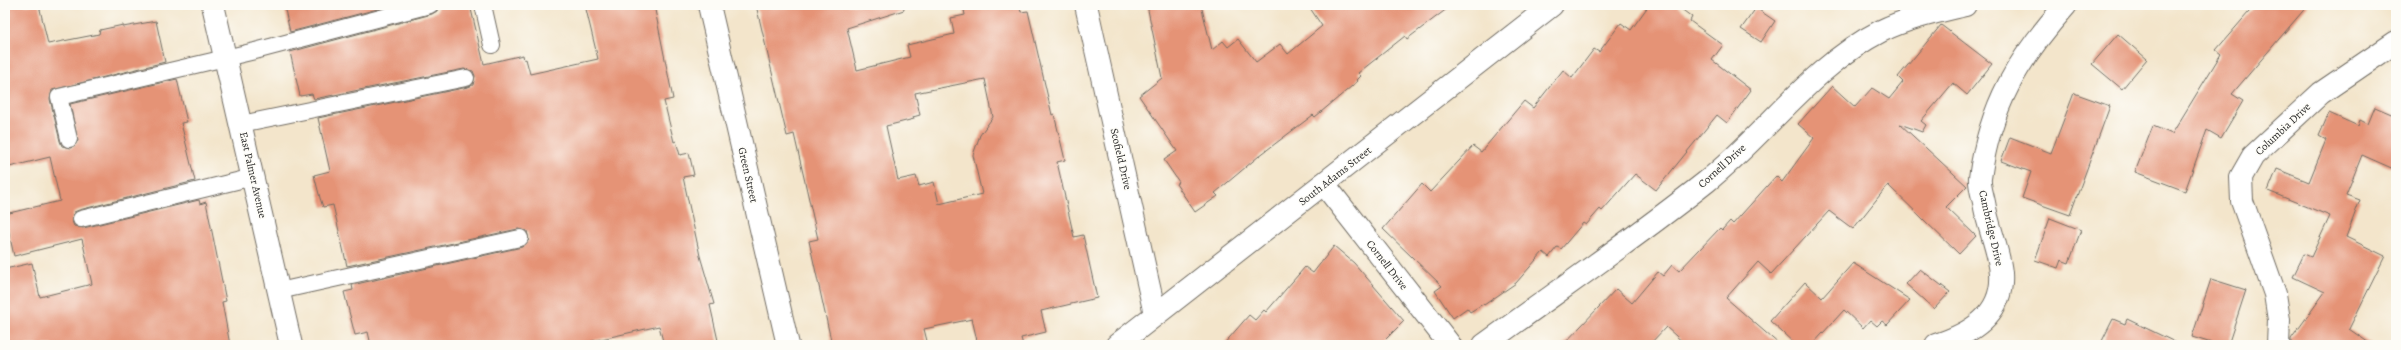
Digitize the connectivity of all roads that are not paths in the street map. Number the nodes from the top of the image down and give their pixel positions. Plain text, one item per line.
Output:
1 (213, 5) edge
2 (430, 5) edge
3 (483, 5) edge
4 (709, 5) edge
5 (1086, 5) edge
6 (1552, 5) edge
7 (1965, 5) edge
8 (2066, 5) edge
9 (2396, 42) edge
10 (492, 45) dead end
11 (226, 58) junction
12 (466, 78) dead end
13 (241, 124) junction
14 (69, 139) dead end
15 (253, 177) junction
16 (1324, 184) junction
17 (81, 220) dead end
18 (520, 238) dead end
19 (279, 291) junction
20 (1155, 314) junction
21 (291, 345) edge
22 (788, 345) edge
23 (1117, 345) edge
24 (1450, 345) edge
25 (1484, 345) edge
26 (1936, 345) edge
27 (2278, 345) edge

1 - 11 street, East Palmer Avenue
2 - 11 lane
3 - 10 lane
4 - 22 street, Green Street
5 - 20 street, Scofield Drive
6 - 16 street, South Adams Street
7 - 25 street, Cornell Drive
8 - 26 street, Cambridge Drive
9 - 27 street, Columbia Drive
11 - 13 street, East Palmer Avenue
11 - 14 lane
12 - 13 lane
13 - 15 street, East Palmer Avenue
15 - 17 lane
15 - 19 street, East Palmer Avenue
16 - 20 street, South Adams Street
16 - 24 street, Cornell Drive
18 - 19 lane
19 - 21 street, East Palmer Avenue
20 - 23 street, South Adams Street

